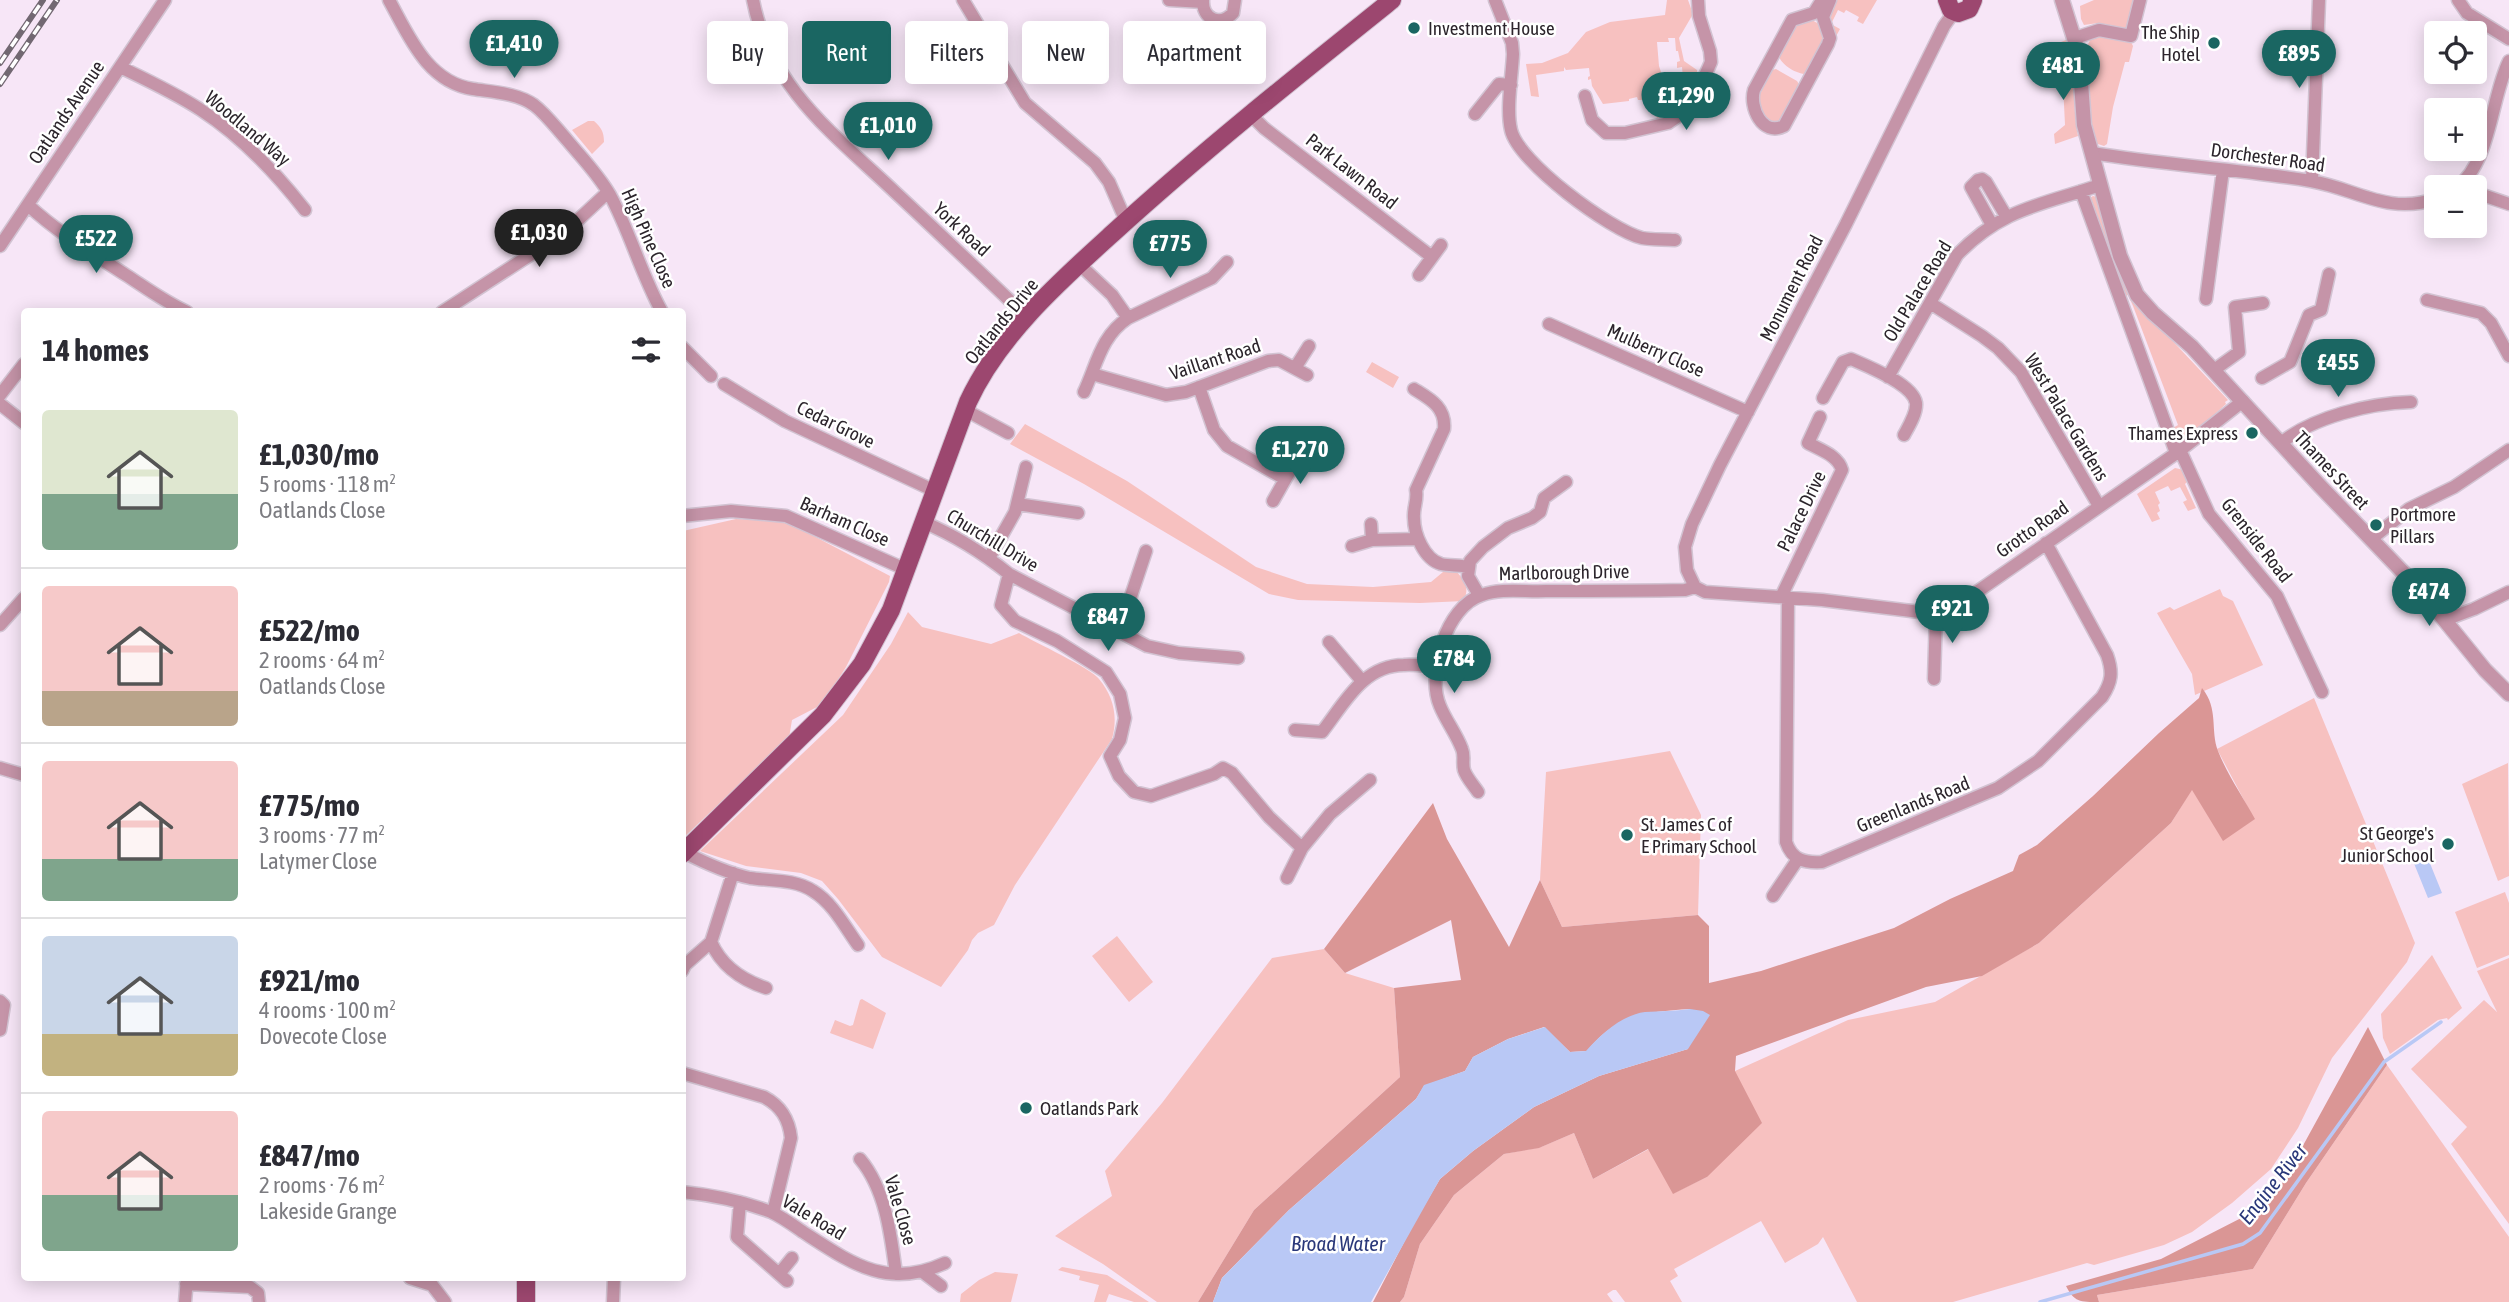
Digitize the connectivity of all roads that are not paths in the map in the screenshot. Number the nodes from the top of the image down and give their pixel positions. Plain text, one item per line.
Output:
1 (165, 0) edge
2 (389, 0) edge
3 (753, 0) edge
4 (963, 0) edge
5 (1169, 0) edge
6 (1235, 0) edge
7 (1392, 0) edge
8 (1495, 0) edge
9 (1698, 0) edge
10 (1822, 0) edge
11 (1830, 0) edge
12 (1973, 0) edge
13 (2062, 0) edge
14 (2140, 0) edge
15 (2319, 0) edge
16 (2458, 0) edge
17 (1203, 1) edge
18 (1950, 6) edge
19 (2075, 38) junction
20 (2509, 39) edge
21 (2509, 61) edge
22 (120, 67) junction
23 (1511, 85) junction
24 (1585, 96) dead end
25 (1250, 114) junction
26 (1475, 114) dead end
27 (2092, 153) junction
28 (2223, 170) junction
29 (2469, 175) edge
30 (2312, 181) junction
31 (2100, 185) junction
32 (2081, 191) junction
33 (608, 192) junction
34 (1115, 194) junction
35 (2487, 196) edge
36 (2424, 202) edge
37 (2509, 204) edge
38 (28, 205) junction
39 (1142, 207) junction
40 (305, 210) dead end
41 (2006, 216) junction
42 (1126, 221) junction
43 (1992, 225) junction
44 (1675, 240) dead end
45 (1441, 245) dead end
46 (0, 246) edge
47 (1432, 257) junction
48 (1227, 262) dead end
49 (1079, 264) junction
50 (2329, 274) dead end
51 (1419, 275) dead end
52 (2206, 299) dead end
53 (2427, 300) dead end
54 (1930, 303) junction
55 (2263, 303) dead end
56 (179, 308) edge
57 (448, 308) edge
58 (660, 308) edge
59 (1028, 318) junction
60 (1128, 318) junction
61 (1549, 324) dead end
62 (1309, 346) dead end
63 (686, 351) edge
64 (2509, 356) edge
65 (21, 368) edge
66 (1295, 368) junction
67 (2214, 370) junction
68 (1092, 374) junction
69 (1307, 375) dead end
70 (711, 376) dead end
71 (1888, 377) junction
72 (2262, 378) dead end
73 (724, 384) dead end
74 (1199, 387) junction
75 (1414, 389) dead end
76 (1084, 392) dead end
77 (0, 396) edge
78 (1824, 398) dead end
79 (2243, 401) junction
80 (2411, 402) dead end
81 (0, 404) edge
82 (965, 410) junction
83 (1748, 412) junction
84 (1820, 417) dead end
85 (21, 421) edge
86 (1009, 433) dead end
87 (1904, 435) dead end
88 (2280, 443) junction
89 (2509, 450) edge
90 (2178, 452) junction
91 (1298, 455) dead end
92 (1026, 467) dead end
93 (1285, 479) junction
94 (1566, 482) dead end
95 (935, 491) junction
96 (1273, 501) dead end
97 (1017, 504) junction
98 (2099, 506) junction
99 (1078, 513) dead end
100 (686, 516) edge
101 (923, 522) junction
102 (1371, 524) dead end
103 (1418, 539) junction
104 (2371, 539) junction
105 (1372, 541) junction
106 (2046, 543) junction
107 (1352, 546) dead end
108 (1146, 551) dead end
109 (989, 558) junction
110 (1469, 567) junction
111 (907, 570) junction
112 (1009, 574) junction
113 (1695, 587) junction
114 (2509, 592) edge
115 (1479, 595) junction
116 (1784, 597) junction
117 (21, 601) edge
118 (1936, 614) junction
119 (2445, 620) junction
120 (0, 625) edge
121 (1119, 632) junction
122 (1329, 642) dead end
123 (1238, 658) dead end
124 (1437, 667) junction
125 (1934, 679) dead end
126 (1362, 681) junction
127 (2322, 692) dead end
128 (2509, 694) edge
129 (1295, 730) dead end
130 (0, 768) edge
131 (21, 774) edge
132 (1370, 780) dead end
133 (1478, 792) dead end
134 (1302, 848) junction
135 (686, 850) edge
136 (686, 854) edge
137 (1798, 859) junction
138 (733, 873) junction
139 (1287, 878) dead end
140 (1773, 896) dead end
141 (711, 942) junction
142 (858, 945) dead end
143 (686, 964) edge
144 (766, 988) dead end
145 (0, 1001) edge
146 (0, 1030) edge
147 (686, 1074) edge
148 (860, 1159) dead end
149 (686, 1192) edge
150 (740, 1202) junction
151 (773, 1213) junction
152 (792, 1258) dead end
153 (945, 1263) dead end
154 (924, 1273) junction
155 (897, 1274) junction
156 (187, 1281) edge
157 (419, 1281) edge
158 (526, 1281) edge
159 (614, 1281) edge
160 (941, 1286) dead end
161 (185, 1302) edge
162 (259, 1302) edge
163 (445, 1302) edge
164 (526, 1302) edge
165 (613, 1302) edge

1 - 22 street, Oatlands Avenue
2 - 33 street, High Pine Close
3 - 59 street, York Road
4 - 34 street
5 - 17 street
6 - 17 street
7 - 25 main road, Oatlands Drive
8 - 23 street
9 - 24 street
10 - 11 street
12 - 18 main road
13 - 19 street, Thames Street
14 - 19 street
15 - 30 street
16 - 20 street
18 - 83 street, Monument Road
19 - 27 street, Thames Street
21 - 29 street
22 - 38 street, Oatlands Avenue
22 - 40 street, Woodland Way
23 - 26 street
23 - 44 street
25 - 39 main road, Oatlands Drive
25 - 47 street, Park Lawn Road
27 - 28 street, Dorchester Road
27 - 31 street, Thames Street
28 - 30 street, Dorchester Road
28 - 52 street
30 - 36 street, Dorchester Road
31 - 32 street, Old Palace Road
31 - 67 street, Thames Street
32 - 41 street, Old Palace Road
32 - 90 street
33 - 57 street
33 - 58 street, High Pine Close
34 - 39 street
34 - 42 street
35 - 37 street
38 - 46 street, Oatlands Avenue
38 - 56 street
39 - 42 main road, Oatlands Drive
41 - 43 street, Old Palace Road
41 - 43 street
42 - 49 main road, Oatlands Drive
43 - 54 street, Old Palace Road
45 - 47 street
47 - 51 street
48 - 60 street
49 - 59 main road, Oatlands Drive
49 - 60 street
50 - 72 street
53 - 64 street
54 - 71 street, Old Palace Road
54 - 98 street, West Palace Gardens
55 - 67 street
59 - 82 main road, Oatlands Drive
60 - 68 street
61 - 83 street, Mulberry Close
62 - 66 street
63 - 70 street
65 - 77 street
66 - 69 street, Vaillant Road
66 - 74 street, Vaillant Road
67 - 79 street, Thames Street
68 - 74 street, Vaillant Road
68 - 76 street
71 - 78 street
71 - 87 street
73 - 95 street, Cedar Grove
74 - 93 street
75 - 103 street
79 - 88 street, Thames Street
79 - 90 street, Grotto Road
80 - 88 street
81 - 85 street
82 - 86 street
82 - 95 main road, Oatlands Drive
83 - 113 street, Monument Road
84 - 116 street, Palace Drive
88 - 104 street, Thames Street
89 - 104 street
90 - 98 street, Grotto Road
90 - 127 street, Grenside Road
91 - 93 street
92 - 97 street
93 - 96 street
94 - 110 street
95 - 101 main road, Oatlands Drive
97 - 99 street
97 - 109 street
98 - 106 street, Grotto Road
100 - 111 street, Barham Close
101 - 109 street, Churchill Drive
101 - 111 main road, Oatlands Drive
102 - 105 street
103 - 105 street
103 - 110 street
104 - 119 street, Thames Street
105 - 107 street
106 - 118 street, Grotto Road
106 - 137 street, Greenlands Road
108 - 121 street
109 - 112 street, Churchill Drive
110 - 115 street
111 - 135 main road, Oatlands Drive
112 - 121 street, Churchill Drive
112 - 134 street
113 - 115 street, Marlborough Drive
113 - 116 street
114 - 119 street
115 - 124 street, Marlborough Drive
116 - 118 street
116 - 137 street
117 - 120 street
118 - 125 street
119 - 128 street, Thames Street
121 - 123 street, Churchill Drive
122 - 126 street
124 - 126 street
124 - 133 street, Marlborough Drive
126 - 129 street
130 - 131 street
132 - 134 street
134 - 139 street
136 - 138 street
137 - 140 street
138 - 141 street
138 - 142 street
141 - 143 street
141 - 144 street
145 - 146 street
147 - 151 street
148 - 155 street, Vale Close
149 - 150 street, Vale Road
150 - 151 street, Vale Road
150 - 152 street
151 - 155 street, Vale Road
153 - 154 street, Vale Road
154 - 155 street, Vale Road
154 - 160 street
156 - 161 street
156 - 162 street
157 - 163 street
158 - 164 main road
159 - 165 street

